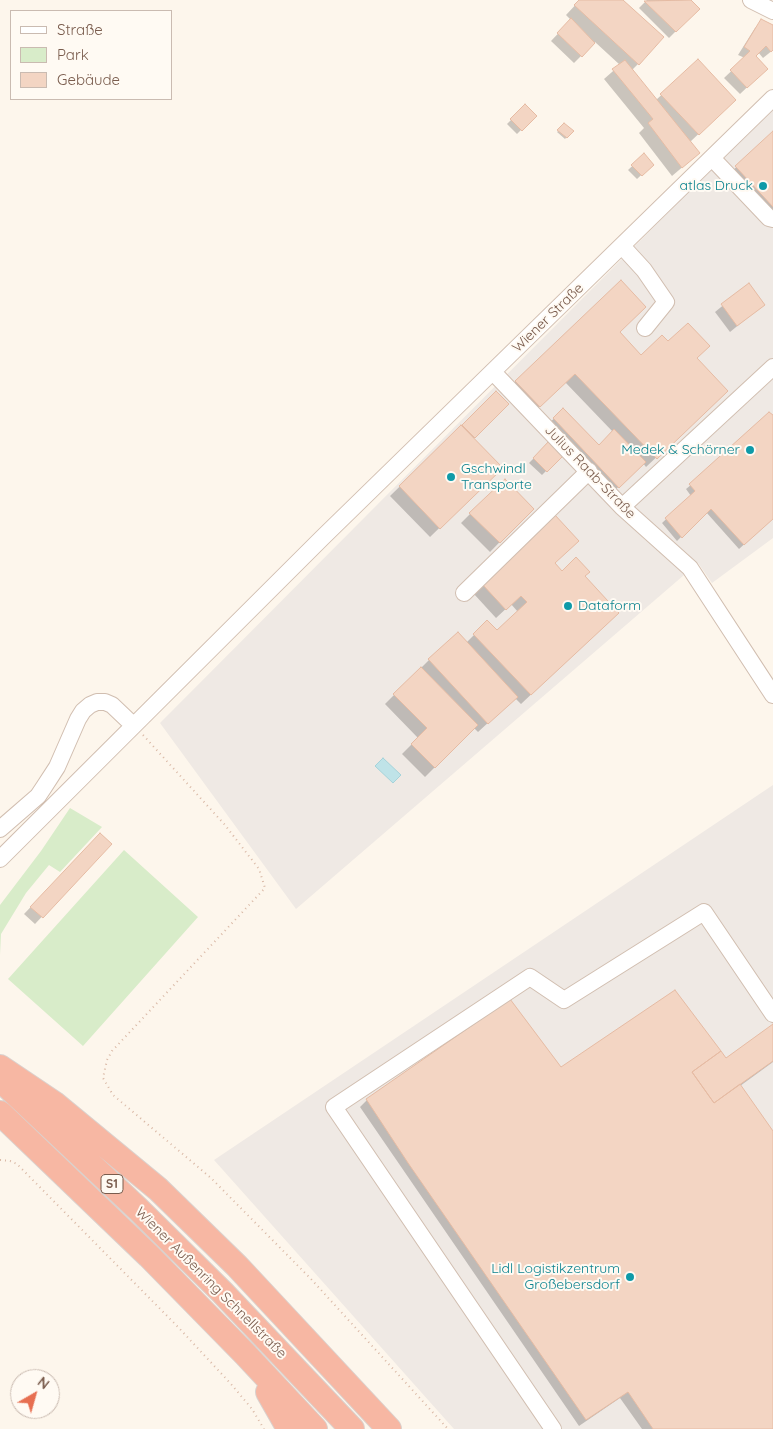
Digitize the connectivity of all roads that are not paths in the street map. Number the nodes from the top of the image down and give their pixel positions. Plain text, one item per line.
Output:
1 (751, 0) edge
2 (773, 11) edge
3 (773, 98) edge
4 (712, 158) junction
5 (773, 219) edge
6 (625, 249) junction
7 (645, 328) dead end
8 (773, 367) edge
9 (496, 376) junction
10 (589, 471) junction
11 (622, 506) junction
12 (464, 593) dead end
13 (773, 695) edge
14 (133, 725) junction
15 (0, 830) edge
16 (0, 859) edge
17 (773, 1014) edge
18 (0, 1067) edge
19 (0, 1079) edge
20 (0, 1113) edge
21 (245, 1354) junction
22 (289, 1429) edge
23 (315, 1429) edge
24 (352, 1429) edge
25 (389, 1429) edge
26 (552, 1429) edge

1 - 2 street
3 - 4 street, Wiener Straße
4 - 5 street
4 - 6 street, Wiener Straße
6 - 7 street
6 - 9 street, Wiener Straße
8 - 11 street
9 - 10 street, Julius Raab-Straße
9 - 14 street, Wiener Straße
10 - 11 street, Julius Raab-Straße
10 - 12 street
11 - 13 street, Julius Raab-Straße
14 - 15 street
14 - 16 street, Wiener Straße
17 - 26 street
18 - 25 highway
19 - 24 highway, Wiener Außenring Schnellstraße / S1
20 - 21 highway, Wiener Außenring Schnellstraße / S1
21 - 22 highway
21 - 23 highway, Wiener Außenring Schnellstraße / S1

